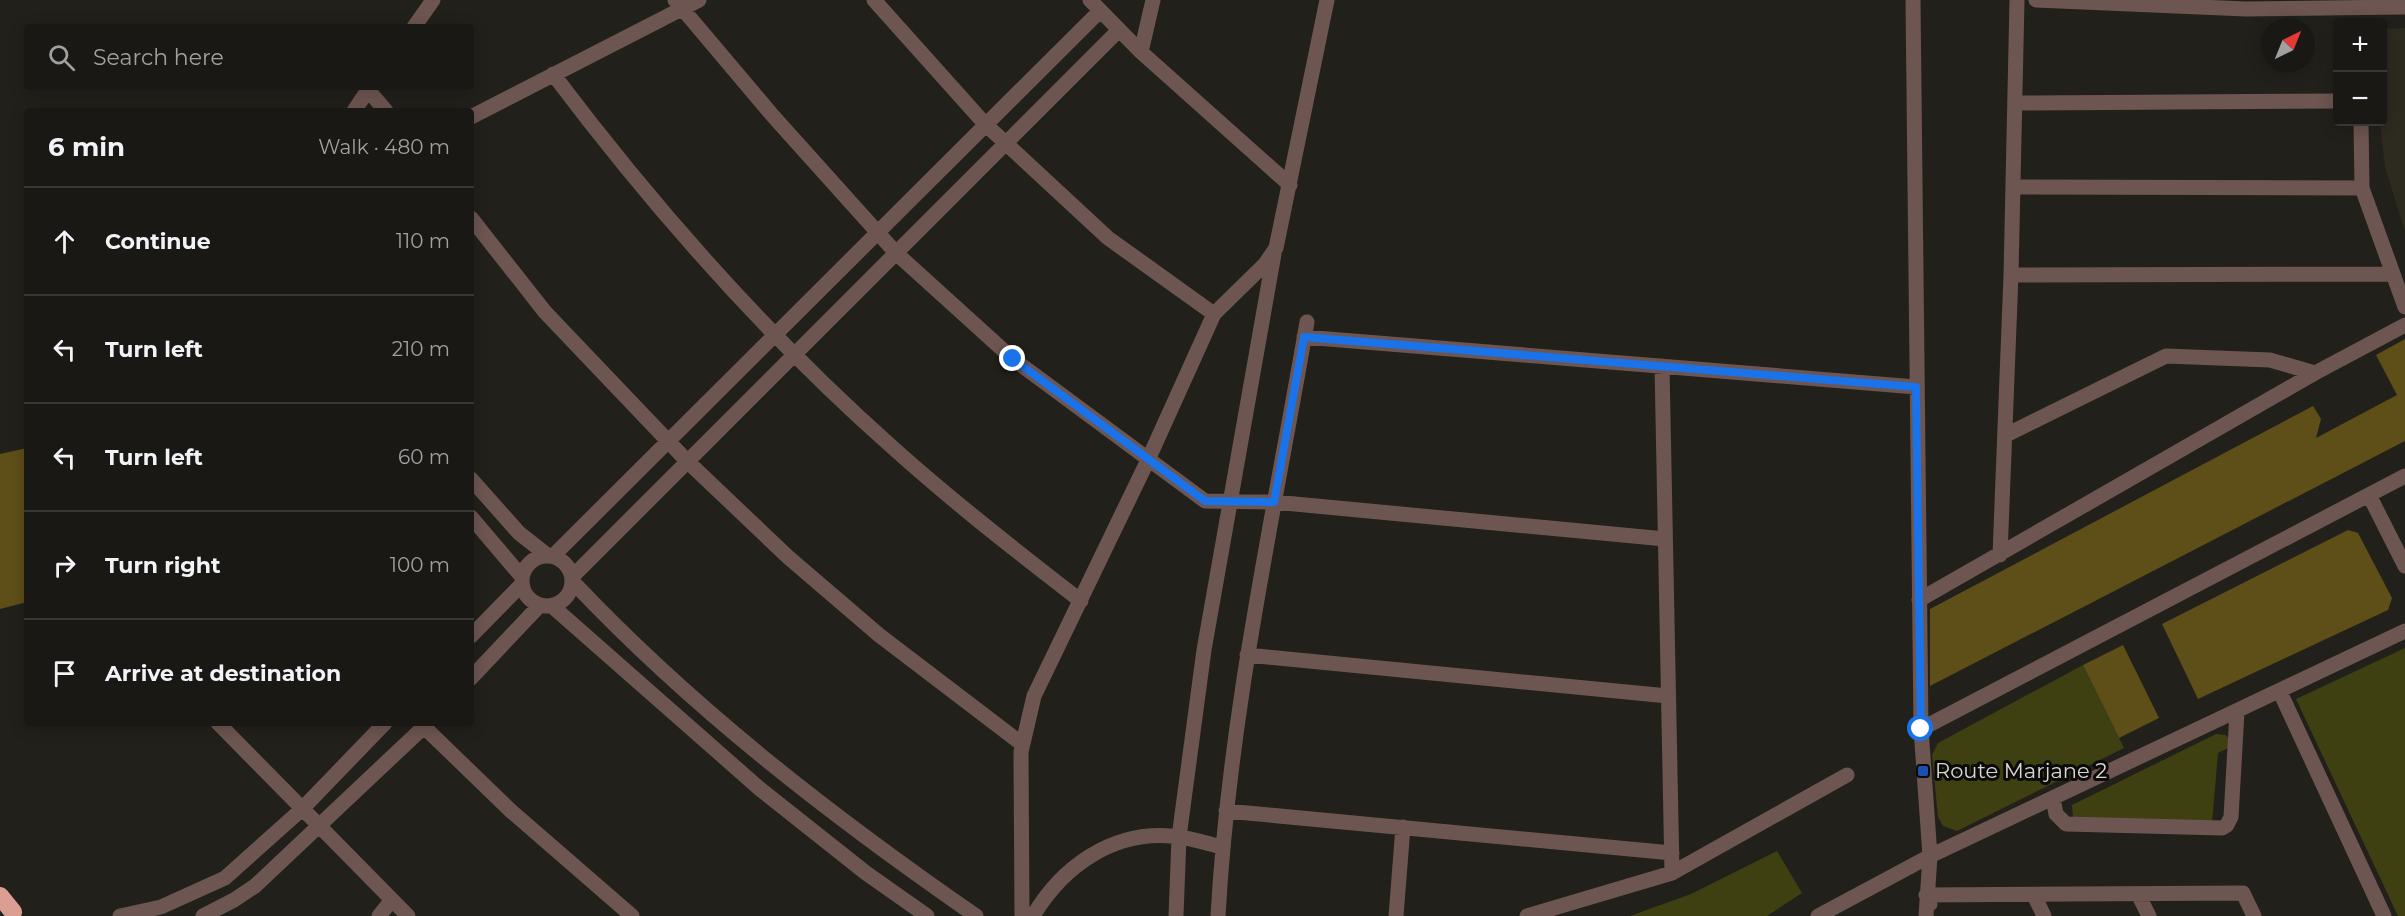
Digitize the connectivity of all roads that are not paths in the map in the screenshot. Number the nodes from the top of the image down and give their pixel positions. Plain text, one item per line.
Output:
1 (433, 0) edge
2 (699, 0) edge
3 (874, 0) edge
4 (1153, 0) edge
5 (1327, 0) edge
6 (1913, 0) edge
7 (2017, 0) edge
8 (2036, 0) edge
9 (2168, 3) edge
10 (679, 5) edge
11 (2246, 5) edge
12 (1095, 6) edge
13 (2405, 7) edge
14 (2359, 10) edge
15 (416, 24) edge
16 (1119, 30) junction
17 (1141, 52) junction
18 (553, 74) junction
19 (368, 90) edge
20 (370, 90) edge
21 (2333, 101) edge
22 (2015, 103) junction
23 (356, 108) edge
24 (384, 108) edge
25 (474, 115) edge
26 (985, 124) junction
27 (2361, 126) edge
28 (1006, 144) junction
29 (1290, 185) junction
30 (2013, 187) junction
31 (2362, 188) junction
32 (474, 222) edge
33 (876, 232) junction
34 (1276, 248) junction
35 (897, 254) junction
36 (2393, 274) junction
37 (2012, 275) junction
38 (2405, 307) edge
39 (1214, 314) junction
40 (2405, 325) edge
41 (775, 335) junction
42 (794, 354) junction
43 (1662, 366) junction
44 (2315, 373) junction
45 (1916, 387) junction
46 (2006, 435) junction
47 (667, 441) junction
48 (1148, 460) junction
49 (687, 461) junction
50 (2405, 476) edge
51 (474, 482) edge
52 (2369, 495) junction
53 (1230, 502) junction
54 (1274, 502) junction
55 (474, 521) edge
56 (1665, 538) junction
57 (2000, 555) junction
58 (550, 556) junction
59 (2405, 566) edge
60 (522, 580) junction
61 (573, 580) junction
62 (1919, 600) junction
63 (1081, 601) junction
64 (546, 606) junction
65 (2405, 631) edge
66 (474, 633) edge
67 (1247, 655) junction
68 (474, 675) edge
69 (2280, 692) junction
70 (1668, 696) junction
71 (2237, 712) junction
72 (221, 726) edge
73 (382, 726) edge
74 (422, 726) edge
75 (426, 726) edge
76 (1921, 729) junction
77 (1022, 744) junction
78 (1846, 775) dead end
79 (2053, 798) junction
80 (301, 810) junction
81 (1226, 811) junction
82 (318, 827) junction
83 (1403, 827) junction
84 (1179, 837) junction
85 (1222, 847) junction
86 (1672, 853) junction
87 (1929, 856) junction
88 (1672, 873) junction
89 (199, 892) junction
90 (2034, 895) junction
91 (0, 896) edge
92 (1926, 896) junction
93 (2139, 896) junction
94 (391, 901) junction
95 (10, 912) edge
96 (206, 915) edge
97 (120, 916) edge
98 (379, 916) edge
99 (408, 916) edge
100 (632, 916) edge
101 (927, 916) edge
102 (976, 916) edge
103 (1022, 916) edge
104 (1033, 916) edge
105 (1176, 916) edge
106 (1218, 916) edge
107 (1396, 916) edge
108 (1527, 916) edge
109 (1818, 916) edge
110 (1926, 916) edge
111 (1936, 916) edge
112 (2044, 916) edge
113 (2149, 916) edge
114 (2254, 916) edge
115 (2384, 916) edge

1 - 15 street
2 - 10 street
3 - 26 street
4 - 17 street
5 - 29 street
6 - 45 street
7 - 22 street
8 - 9 street
9 - 11 street
10 - 18 street
10 - 33 street
11 - 14 street
12 - 16 street
12 - 26 street
13 - 14 street
16 - 17 street
16 - 28 street
17 - 29 street
18 - 25 street
18 - 41 street
19 - 23 street
20 - 24 street
21 - 22 street
22 - 30 street
26 - 28 street
26 - 33 street
27 - 31 street
28 - 35 street
28 - 39 street
29 - 34 street
30 - 31 street
30 - 37 street
31 - 36 street
32 - 47 street
33 - 35 street
33 - 41 street
34 - 39 street
34 - 53 street
35 - 42 street
35 - 48 street
36 - 37 street
36 - 38 street
37 - 46 street
39 - 48 street
40 - 44 street
41 - 42 street
41 - 47 street
42 - 49 street
42 - 63 street
43 - 45 street
43 - 54 street
43 - 56 street
44 - 46 street
44 - 57 street
45 - 62 street
46 - 57 street
47 - 49 street
47 - 58 street
48 - 53 street
48 - 63 street
49 - 61 street
49 - 77 street
50 - 52 street
51 - 58 street
52 - 59 street
52 - 76 street
53 - 54 street
53 - 84 street
54 - 56 street
54 - 67 street
55 - 60 street
56 - 70 street
57 - 62 street
58 - 60 street
58 - 61 street
60 - 64 street
60 - 66 street
61 - 64 street
61 - 102 street
62 - 76 street
63 - 77 street
64 - 68 street
64 - 101 street
65 - 69 street
67 - 70 street
67 - 81 street
69 - 71 street
69 - 115 street
70 - 86 street
71 - 79 street
71 - 79 street
72 - 80 street
73 - 80 street
74 - 82 street
75 - 100 street
76 - 87 street
77 - 103 street
78 - 88 street
79 - 87 street
80 - 82 street
80 - 89 street
81 - 83 street
81 - 85 street
82 - 94 street
82 - 96 street
83 - 86 street
83 - 107 street
84 - 85 street
84 - 104 street
84 - 105 street
85 - 106 street
86 - 88 street
87 - 92 street
87 - 109 street
88 - 108 street
89 - 96 street
89 - 97 street
90 - 92 street
90 - 93 street
90 - 112 street
91 - 95 highway
92 - 110 street
92 - 111 street
93 - 113 street
93 - 114 street
94 - 98 street
94 - 99 street

